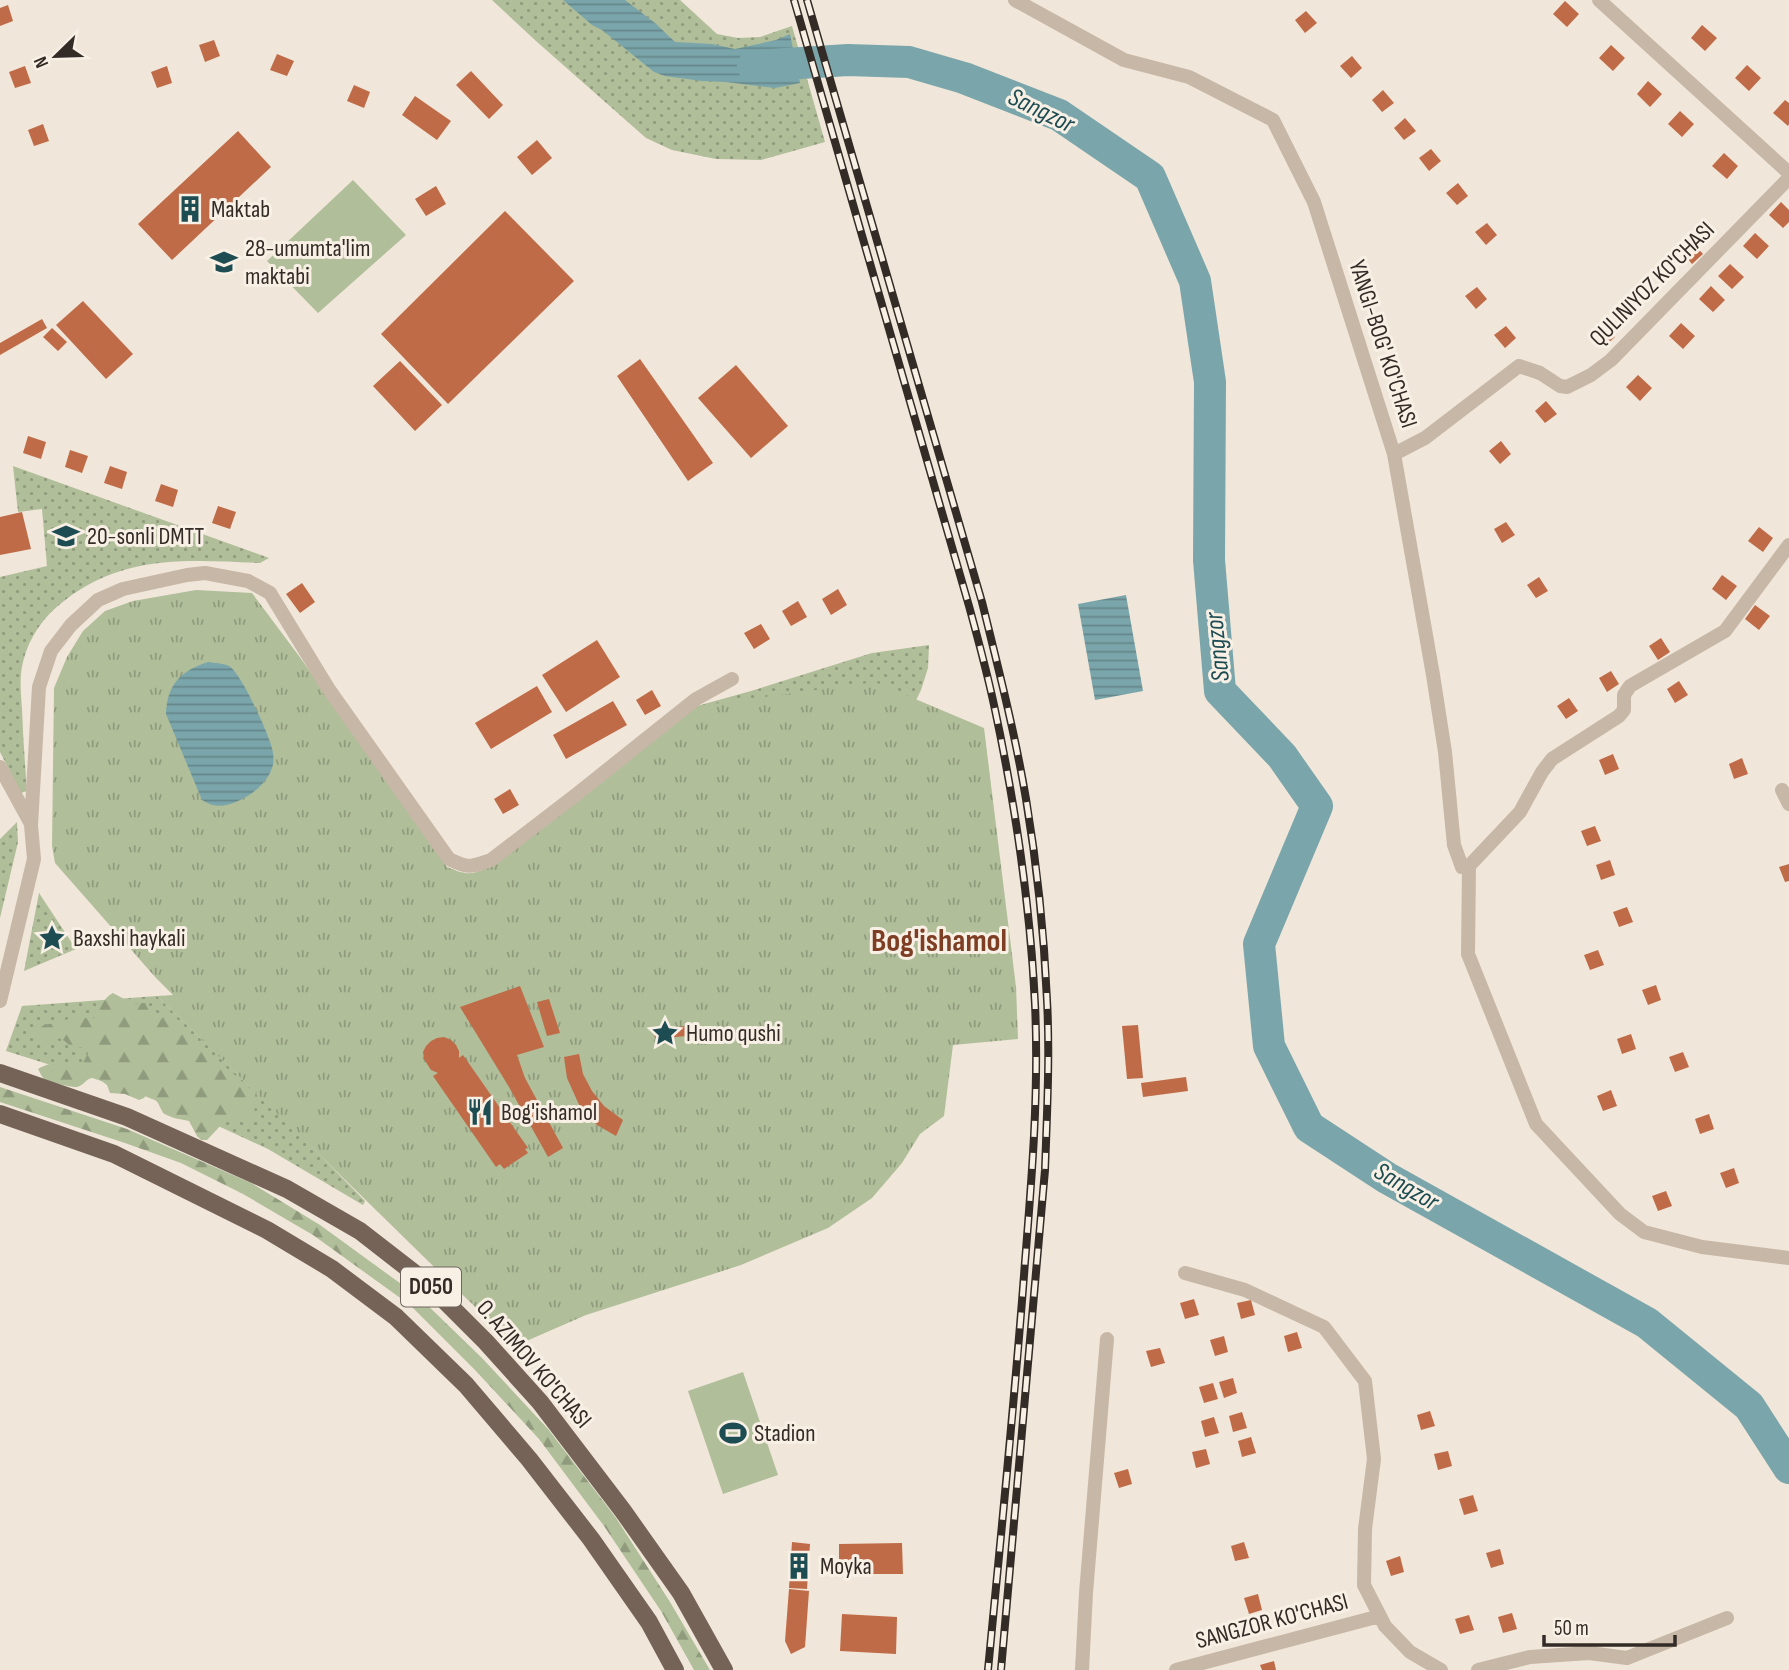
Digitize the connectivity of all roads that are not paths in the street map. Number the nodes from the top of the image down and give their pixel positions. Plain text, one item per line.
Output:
1 (1015, 0) edge
2 (1599, 0) edge
3 (1789, 176) edge
4 (1394, 454) junction
5 (1789, 545) edge
6 (732, 679) dead end
7 (0, 767) edge
8 (31, 825) junction
9 (1469, 866) junction
10 (0, 1001) edge
11 (0, 1073) edge
12 (0, 1114) edge
13 (1789, 1258) edge
14 (1185, 1273) dead end
15 (1107, 1339) dead end
16 (1380, 1616) junction
17 (1727, 1618) dead end
18 (675, 1670) edge
19 (724, 1670) edge
20 (1082, 1670) edge
21 (1176, 1670) edge
22 (1441, 1670) edge
23 (1478, 1670) edge

1 - 4 street, YANGI-BOG' KO'CHASI
2 - 3 street
3 - 4 street, QULINIYOZ KO'CHASI
4 - 9 street, YANGI-BOG' KO'CHASI
5 - 9 street
6 - 8 street
7 - 8 street
8 - 10 street
9 - 13 street
11 - 19 main road, O. AZIMOV KO'CHASI / D050
12 - 18 main road, D050
14 - 16 street, SANGZOR KO'CHASI
15 - 20 street
16 - 21 street, SANGZOR KO'CHASI
16 - 22 street, SANGZOR KO'CHASI
17 - 23 street

